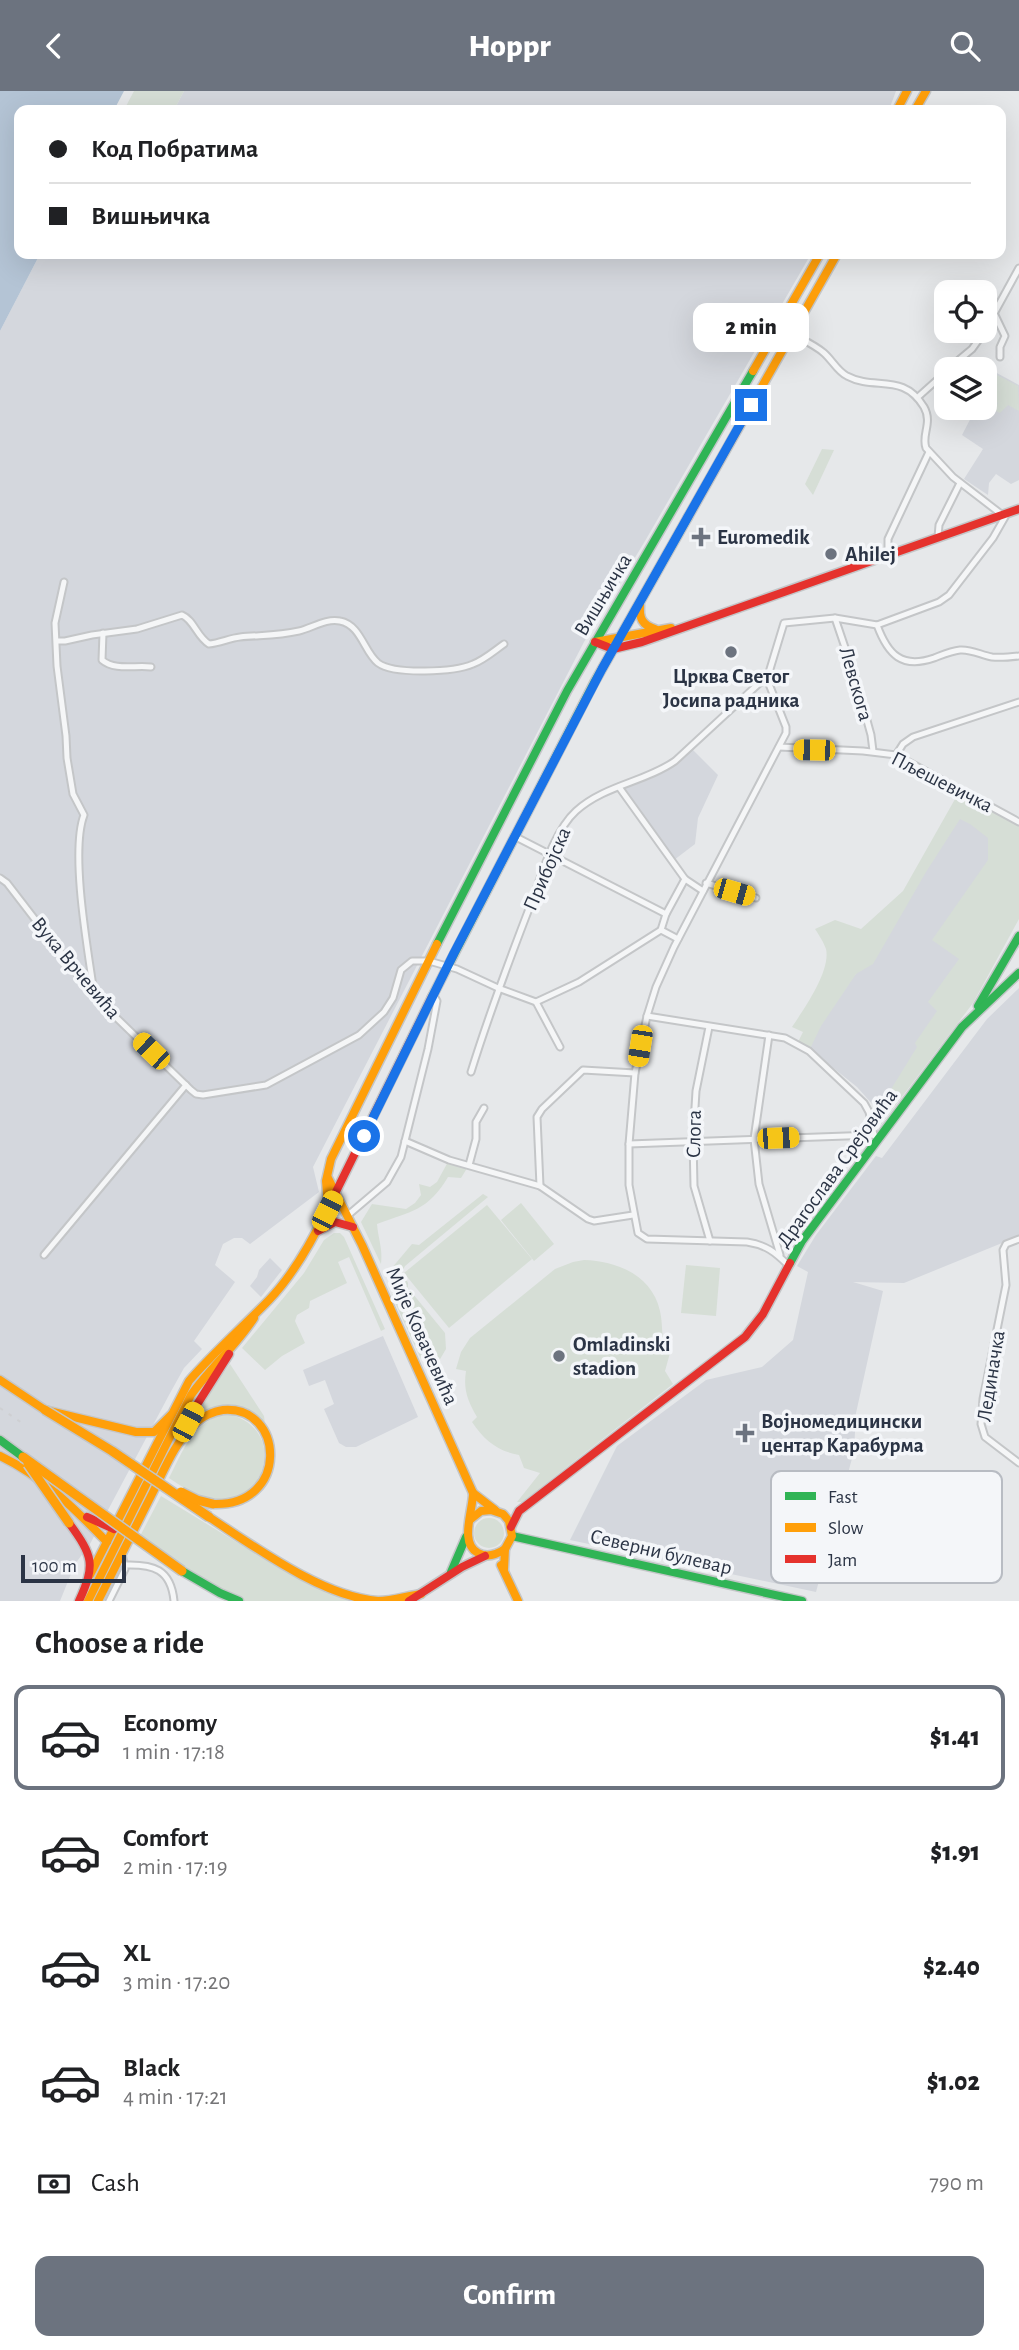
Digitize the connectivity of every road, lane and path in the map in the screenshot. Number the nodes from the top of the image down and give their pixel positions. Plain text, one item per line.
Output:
1 (817, 259) edge
2 (833, 259) edge
3 (1019, 268) edge
4 (1019, 284) edge
5 (1010, 285) junction
6 (997, 308) edge
7 (997, 319) edge
8 (792, 334) junction
9 (976, 343) edge
10 (963, 357) edge
11 (1000, 357) dead end
12 (934, 383) edge
13 (918, 397) junction
14 (929, 452) junction
15 (960, 483) junction
16 (1019, 509) edge
17 (1004, 515) junction
18 (938, 537) junction
19 (888, 554) junction
20 (65, 582) dead end
21 (640, 603) junction
22 (835, 618) junction
23 (695, 623) junction
24 (877, 625) junction
25 (661, 630) junction
26 (103, 633) junction
27 (621, 636) junction
28 (57, 641) junction
29 (595, 642) junction
30 (504, 644) dead end
31 (613, 649) junction
32 (1019, 656) edge
33 (151, 667) dead end
34 (767, 676) junction
35 (1019, 702) edge
36 (779, 747) junction
37 (873, 751) junction
38 (896, 755) junction
39 (618, 787) junction
40 (1018, 813) edge
41 (1017, 821) edge
42 (514, 836) junction
43 (550, 855) junction
44 (0, 878) edge
45 (685, 879) junction
46 (706, 883) junction
47 (703, 891) junction
48 (756, 898) dead end
49 (666, 915) junction
50 (662, 930) junction
51 (1019, 936) edge
52 (678, 939) junction
53 (429, 961) junction
54 (448, 965) junction
55 (1019, 973) edge
56 (498, 988) junction
57 (433, 993) junction
58 (94, 996) junction
59 (536, 1002) junction
60 (647, 1016) junction
61 (970, 1018) junction
62 (709, 1027) junction
63 (769, 1035) junction
64 (560, 1047) dead end
65 (471, 1072) dead end
66 (635, 1073) junction
67 (186, 1085) junction
68 (484, 1108) dead end
69 (876, 1136) junction
70 (754, 1139) junction
71 (693, 1140) junction
72 (405, 1141) junction
73 (629, 1144) junction
74 (469, 1165) junction
75 (327, 1173) junction
76 (540, 1186) junction
77 (335, 1194) junction
78 (327, 1211) junction
79 (633, 1215) junction
80 (347, 1216) junction
81 (353, 1227) junction
82 (316, 1233) junction
83 (1019, 1240) edge
84 (709, 1241) junction
85 (44, 1255) dead end
86 (780, 1255) junction
87 (788, 1265) junction
88 (258, 1313) junction
89 (235, 1343) junction
90 (0, 1380) edge
91 (45, 1410) junction
92 (171, 1415) junction
93 (0, 1440) edge
94 (178, 1443) junction
95 (0, 1456) edge
96 (23, 1457) junction
97 (1019, 1464) edge
98 (150, 1478) junction
99 (473, 1493) junction
100 (497, 1511) junction
101 (519, 1511) junction
102 (82, 1514) junction
103 (471, 1519) junction
104 (114, 1529) junction
105 (512, 1532) junction
106 (466, 1537) junction
107 (107, 1542) junction
108 (505, 1549) junction
109 (122, 1553) junction
110 (488, 1556) junction
111 (125, 1565) junction
112 (504, 1569) junction
113 (451, 1574) junction
114 (90, 1575) junction
115 (421, 1594) junction
116 (361, 1599) edge
117 (79, 1601) edge
118 (88, 1601) edge
119 (98, 1601) edge
120 (109, 1601) edge
121 (174, 1601) edge
122 (239, 1601) edge
123 (409, 1601) edge
124 (518, 1601) edge
125 (802, 1601) edge

1 - 29 main road, Вишњичка
2 - 8 main road, Вишњичка
3 - 5 street
4 - 5 street
5 - 6 street
7 - 11 street
8 - 13 street
8 - 21 main road, Вишњичка
9 - 10 street
12 - 13 street
13 - 14 street
14 - 15 street
14 - 19 street
15 - 17 street
15 - 18 street
16 - 17 main road
17 - 18 main road
17 - 24 street
18 - 19 main road
19 - 23 main road
20 - 28 street
21 - 25 main road
21 - 27 main road, Вишњичка
22 - 24 street
22 - 34 street
22 - 37 street, Левскога
23 - 25 main road
23 - 31 main road
24 - 32 street
25 - 27 main road
26 - 28 street
26 - 30 street
26 - 33 street
27 - 29 main road
27 - 31 main road, Вишњичка
28 - 58 street
29 - 31 main road
29 - 53 main road, Вишњичка
31 - 42 main road, Вишњичка
34 - 36 street
34 - 39 street, Прибојска
35 - 38 street
36 - 37 street, Пљешевичка
36 - 46 street
37 - 38 street, Пљешевичка
38 - 41 street, Пљешевичка
39 - 43 street, Прибојска
39 - 45 street
40 - 41 street
42 - 43 street
42 - 54 main road, Вишњичка
43 - 49 street
43 - 56 street, Прибојска
44 - 58 street, Вука Врчевића
45 - 47 street
45 - 49 street
46 - 47 street
46 - 48 street
47 - 52 street
49 - 50 street
50 - 52 street
50 - 59 street
51 - 61 main road
52 - 60 street
53 - 54 street
53 - 67 street
53 - 75 main road, Вишњичка
54 - 56 street
54 - 57 main road, Вишњичка
55 - 61 main road, Драгослава Срејовића
56 - 59 street
56 - 65 street, Прибојска
57 - 72 street
57 - 77 main road, Вишњичка
58 - 67 street, Вука Врчевића
59 - 64 street
60 - 62 street
60 - 66 street
61 - 69 main road, Драгослава Срејовића
62 - 63 street
62 - 71 street, Слога
63 - 69 street
63 - 70 street
66 - 73 street
66 - 76 street
67 - 85 street
68 - 74 street
69 - 70 street
69 - 87 main road, Драгослава Срејовића
70 - 71 street
70 - 86 street
71 - 73 street
71 - 84 street, Слога
72 - 74 street
72 - 80 street
73 - 79 street
74 - 76 street
75 - 77 main road, Мије Ковачевића
75 - 78 main road
76 - 79 street
77 - 78 main road, Вишњичка
77 - 80 main road, Мије Ковачевића
78 - 82 main road, Вишњичка
79 - 84 street
80 - 81 main road, Мије Ковачевића
81 - 82 main road
81 - 99 main road, Мије Ковачевића
82 - 88 main road, Вишњичка
83 - 97 street, Лединачка
84 - 86 street
86 - 87 street
87 - 101 main road, Драгослава Срејовића
88 - 89 main road
88 - 92 main road
89 - 94 main road
89 - 118 main road
90 - 91 main road
91 - 92 main road
91 - 98 main road, bridge
92 - 104 main road
93 - 96 main road
94 - 98 main road, bridge
94 - 109 main road
95 - 102 main road
96 - 114 main road, bridge
96 - 122 main road, bridge
98 - 116 main road, bridge
99 - 100 main road, Мије Ковачевића
99 - 103 main road, Мије Ковачевића
100 - 101 main road
100 - 103 main road
100 - 105 main road
101 - 105 main road, Драгослава Срејовића
102 - 104 main road
102 - 107 main road
103 - 106 main road, Мије Ковачевића
104 - 107 main road
105 - 108 main road
105 - 125 main road, Северни булевар
106 - 110 main road
106 - 113 main road
107 - 114 main road
108 - 110 main road
108 - 112 main road
109 - 111 street
109 - 119 main road
110 - 112 main road
110 - 113 main road
111 - 120 street
111 - 121 street
112 - 124 main road
113 - 115 main road
114 - 117 main road
115 - 116 main road
115 - 123 main road

